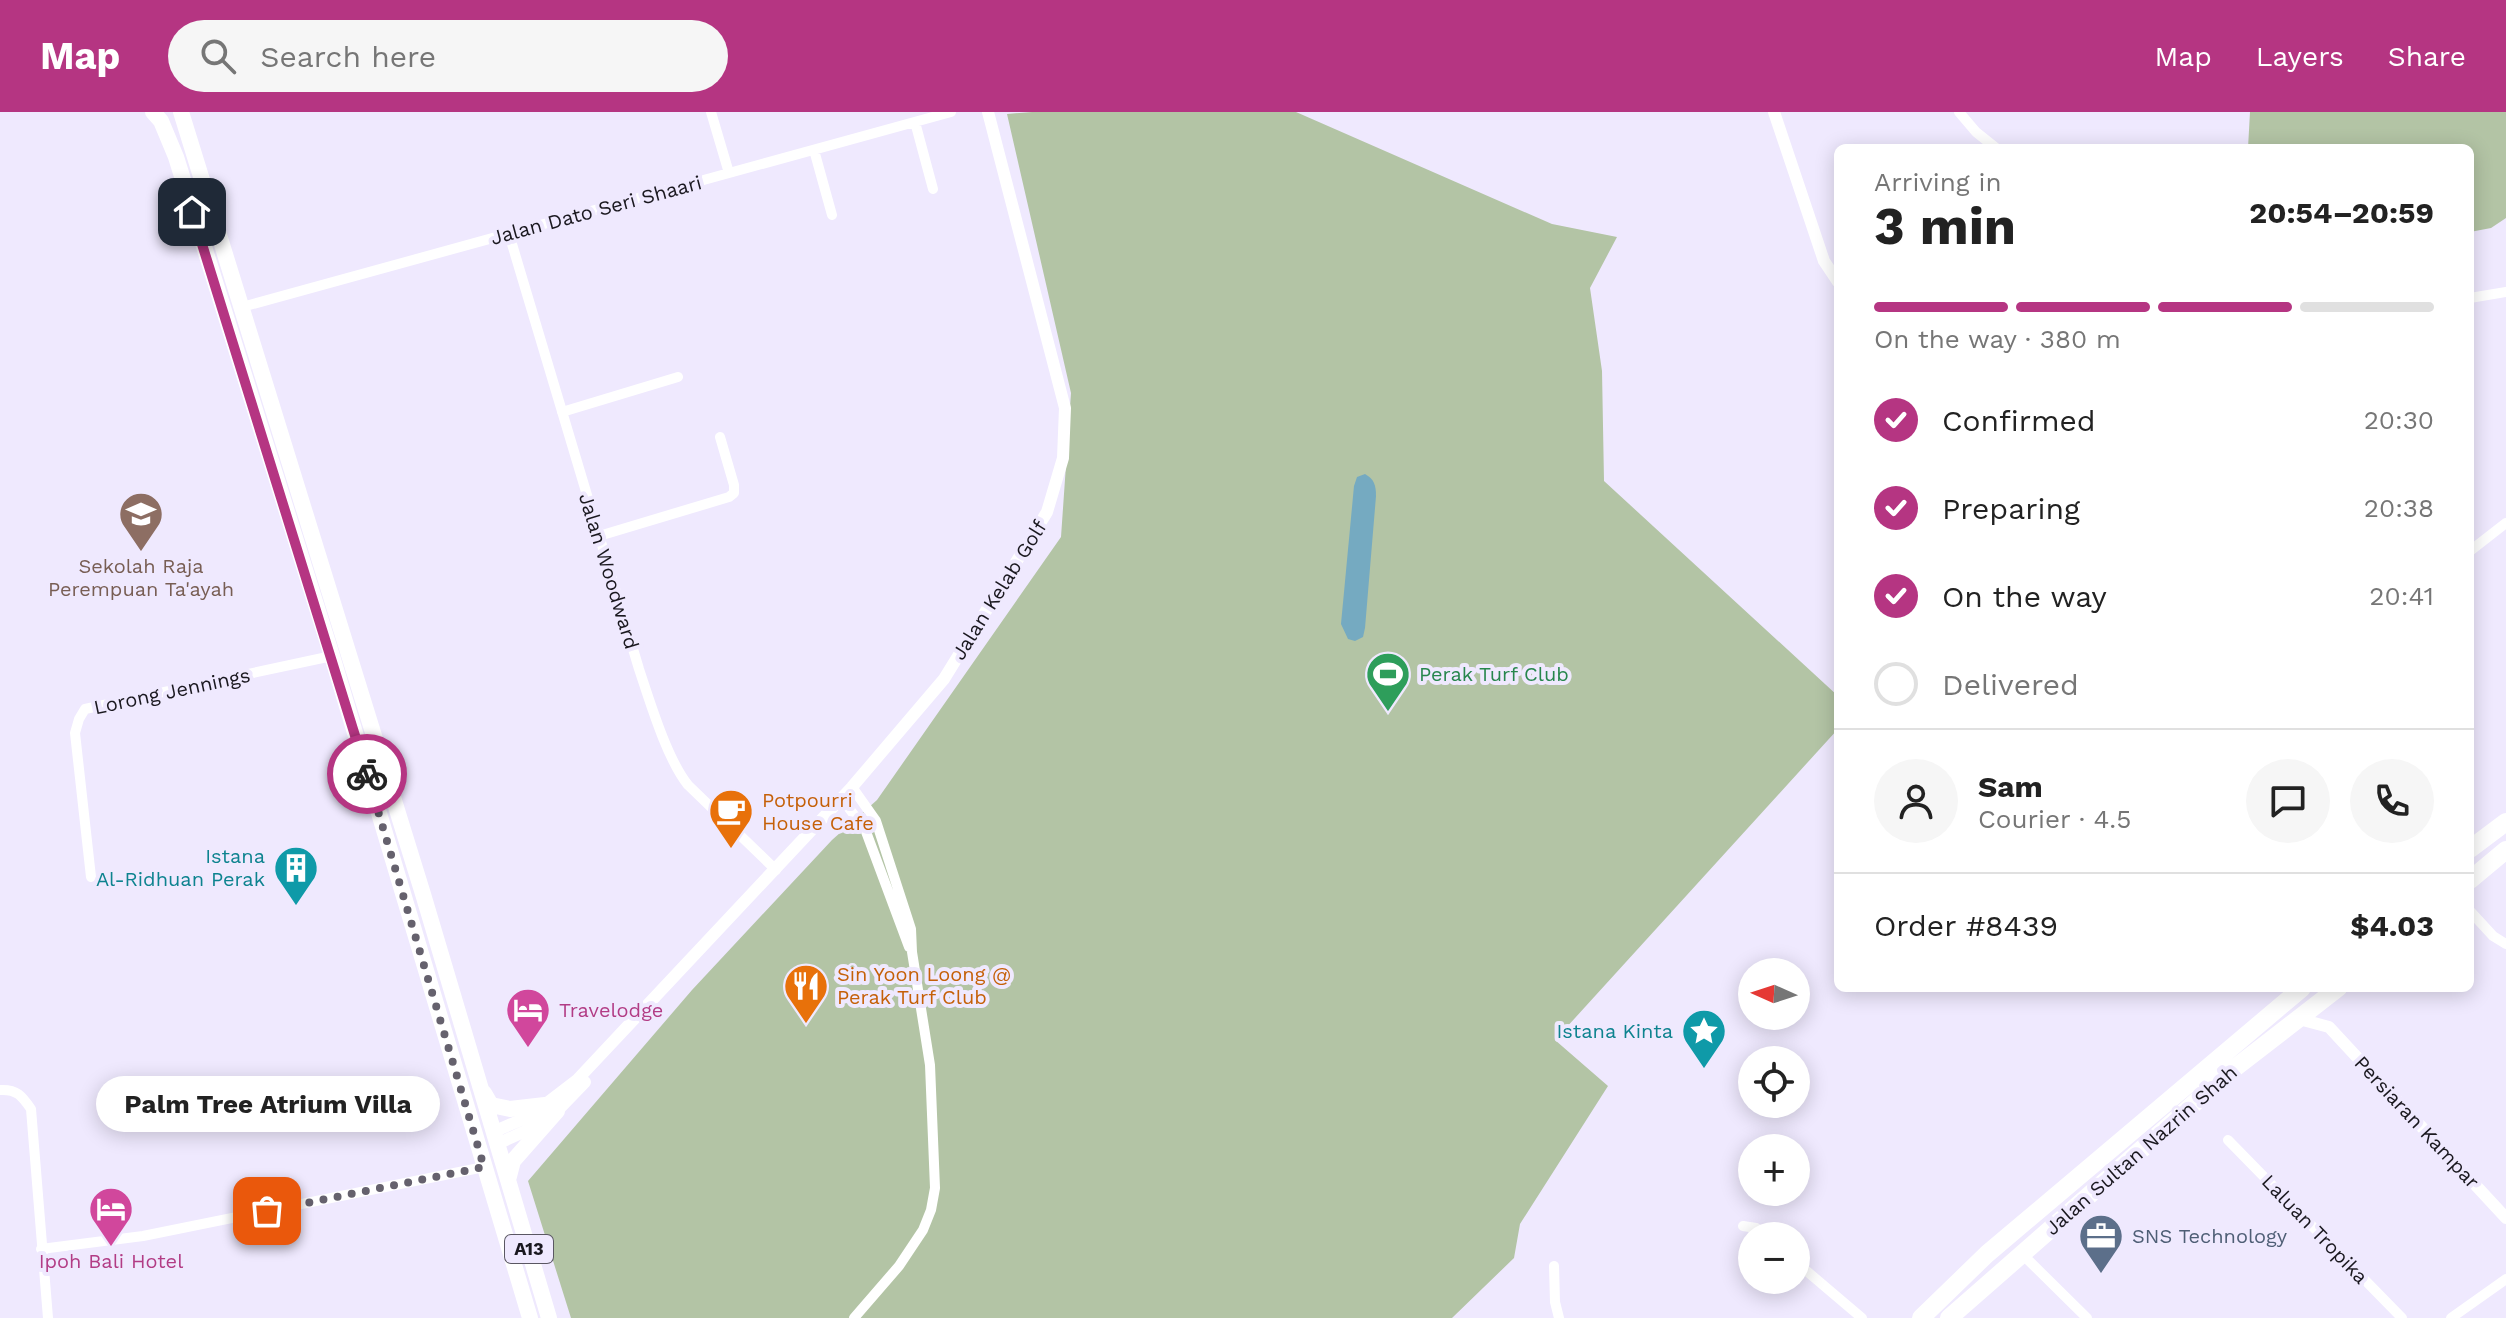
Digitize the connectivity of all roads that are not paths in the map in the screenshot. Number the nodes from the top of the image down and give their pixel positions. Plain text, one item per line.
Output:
1 (153, 112) edge
2 (181, 112) edge
3 (711, 112) edge
4 (951, 112) edge
5 (988, 112) edge
6 (1774, 112) edge
7 (1959, 112) edge
8 (915, 122) junction
9 (1991, 144) edge
10 (814, 150) junction
11 (729, 173) junction
12 (933, 189) dead end
13 (832, 215) dead end
14 (509, 234) junction
15 (1834, 276) edge
16 (2506, 292) edge
17 (2474, 297) edge
18 (242, 307) junction
19 (678, 377) dead end
20 (562, 412) junction
21 (720, 437) dead end
22 (2506, 523) edge
23 (599, 536) junction
24 (2474, 548) edge
25 (332, 656) junction
26 (852, 787) junction
27 (841, 798) junction
28 (2504, 823) edge
29 (2474, 846) edge
30 (2506, 850) edge
31 (776, 870) junction
32 (91, 877) dead end
33 (2474, 877) edge
34 (2474, 915) edge
35 (2506, 944) edge
36 (912, 952) junction
37 (2334, 992) edge
38 (2285, 995) edge
39 (2299, 1019) junction
40 (2329, 1027) junction
41 (457, 1076) junction
42 (480, 1085) junction
43 (0, 1090) edge
44 (551, 1108) junction
45 (493, 1138) junction
46 (2228, 1140) dead end
47 (484, 1167) junction
48 (508, 1181) junction
49 (2504, 1212) edge
50 (504, 1234) junction
51 (41, 1249) junction
52 (2021, 1253) junction
53 (1554, 1266) dead end
54 (1810, 1274) edge
55 (2506, 1279) edge
56 (1958, 1315) edge
57 (48, 1318) edge
58 (530, 1318) edge
59 (549, 1318) edge
60 (854, 1318) edge
61 (1559, 1318) edge
62 (1862, 1318) edge
63 (1921, 1318) edge
64 (2087, 1318) edge
65 (2402, 1318) edge
66 (2451, 1318) edge

1 - 25 main road, A13
2 - 18 main road, A13
3 - 11 street
4 - 8 street, Jalan Dato Seri Shaari
5 - 26 street, Jalan Kelab Golf
6 - 15 street
7 - 9 street
8 - 10 street, Jalan Dato Seri Shaari
8 - 12 street
10 - 11 street, Jalan Dato Seri Shaari
10 - 13 street
11 - 14 street, Jalan Dato Seri Shaari
14 - 18 street, Jalan Dato Seri Shaari
14 - 20 street, Jalan Woodward
16 - 17 street
18 - 42 main road, A13
19 - 20 street
20 - 23 street, Jalan Woodward
21 - 23 street
22 - 24 street
23 - 31 street, Jalan Woodward
25 - 32 street, Lorong Jennings
25 - 41 main road, A13
26 - 27 street, Jalan Kelab Golf
26 - 36 street
27 - 31 street, Jalan Kelab Golf
27 - 36 street
28 - 29 highway
30 - 33 highway
31 - 44 street, Jalan Kelab Golf
31 - 44 street, Jalan Kelab Golf
34 - 35 street
36 - 60 street
37 - 39 highway, Jalan Sultan Nazrin Shah
37 - 40 street
38 - 63 highway, Jalan Sultan Nazrin Shah
39 - 40 street
39 - 52 highway, Jalan Sultan Nazrin Shah
40 - 49 street, Persiaran Kampar
41 - 45 main road
41 - 47 main road, A13
42 - 44 main road
42 - 45 main road, A13
43 - 51 street
44 - 45 street
44 - 48 main road
45 - 48 main road, A13
45 - 50 main road
46 - 65 street, Laluan Tropika
47 - 50 main road, A13
47 - 51 street
48 - 59 main road, A13
50 - 58 main road, A13
51 - 57 street
52 - 56 highway, Jalan Sultan Nazrin Shah
52 - 64 street
53 - 61 street
54 - 62 street
55 - 66 street

